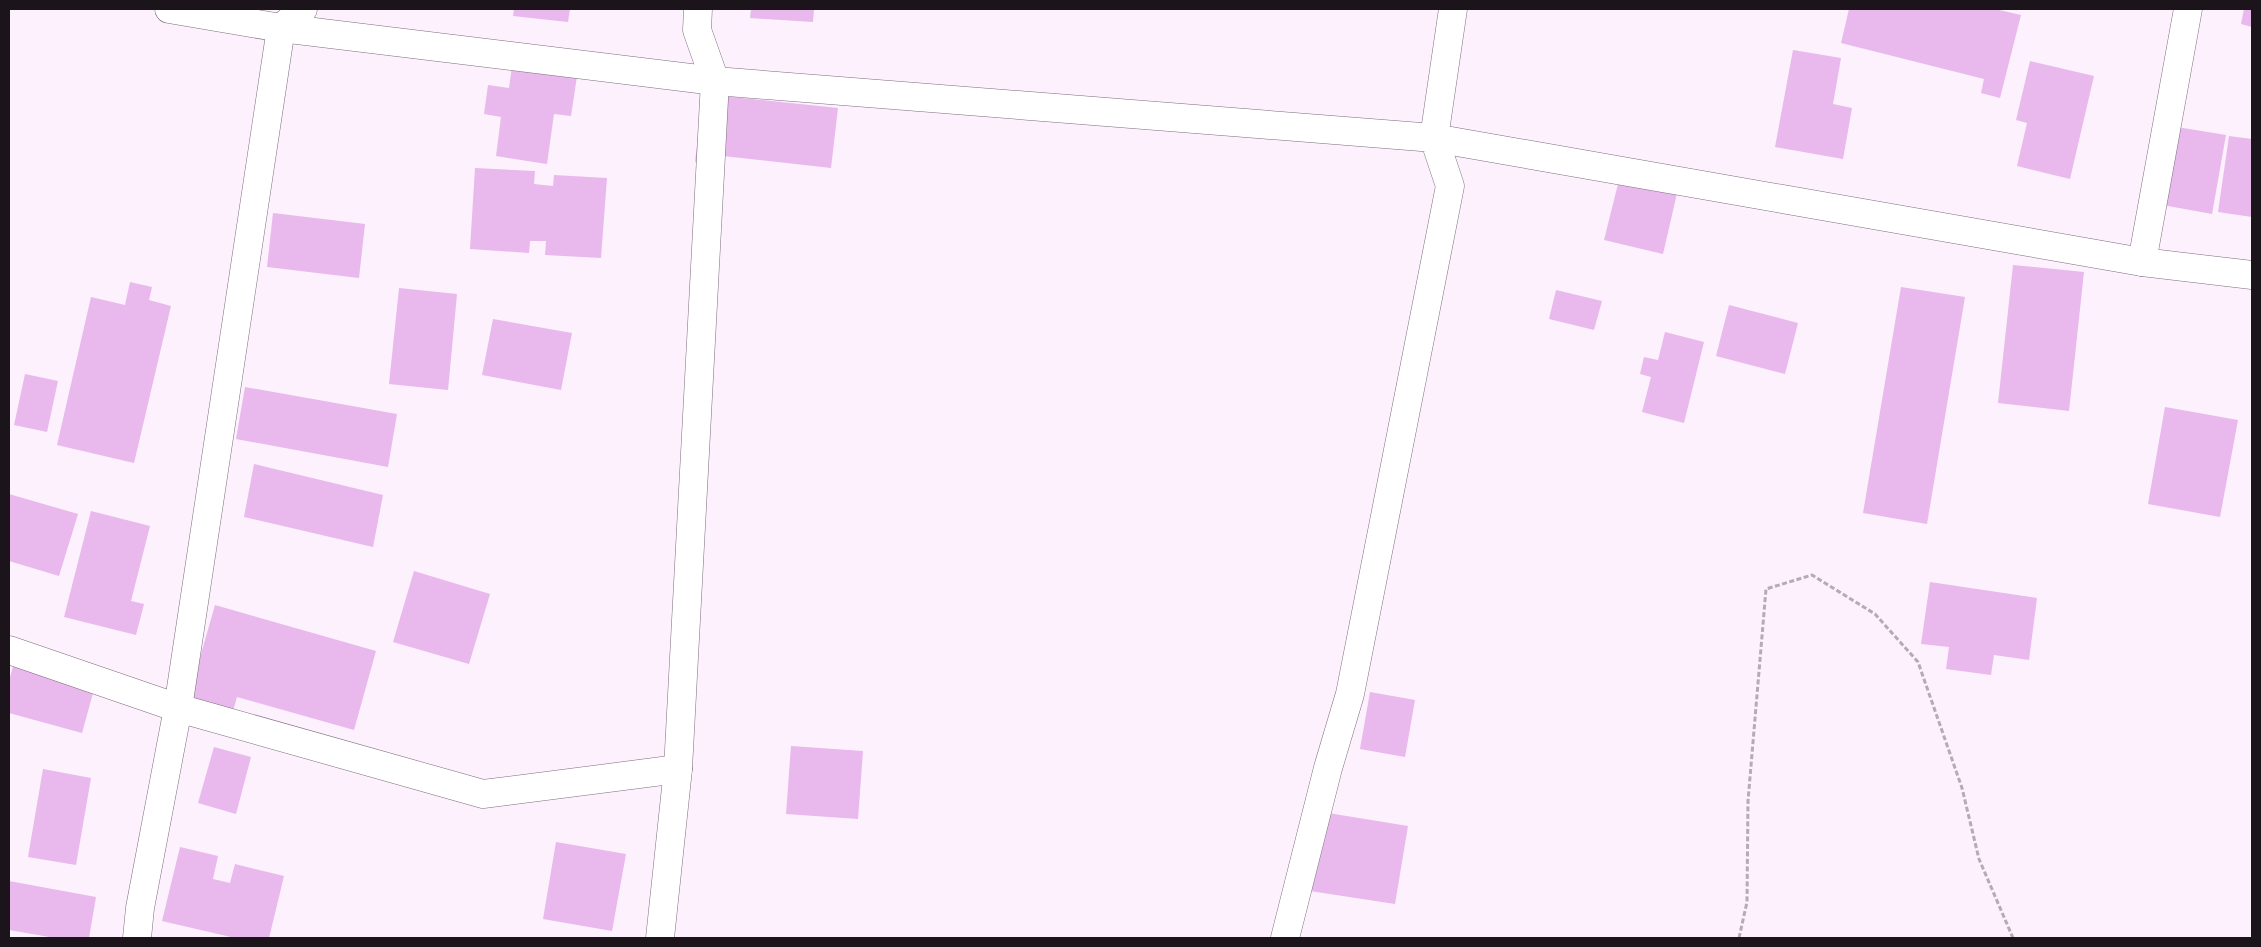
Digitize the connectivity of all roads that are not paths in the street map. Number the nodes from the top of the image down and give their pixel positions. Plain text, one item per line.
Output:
1 (169, 9) edge
2 (303, 9) edge
3 (698, 9) edge
4 (1453, 9) edge
5 (2188, 9) edge
6 (281, 28) junction
7 (715, 81) junction
8 (1434, 138) junction
9 (2142, 262) junction
10 (2252, 275) edge
11 (9, 650) edge
12 (178, 708) junction
13 (678, 769) junction
14 (137, 938) edge
15 (660, 938) edge
16 (1285, 938) edge

1 - 6 street
2 - 6 street
3 - 7 street
4 - 8 street
5 - 9 street
6 - 7 street
6 - 12 street
7 - 8 street
7 - 13 street
8 - 9 street
8 - 16 street
9 - 10 street
11 - 12 street
12 - 13 street
12 - 14 street
13 - 15 street

